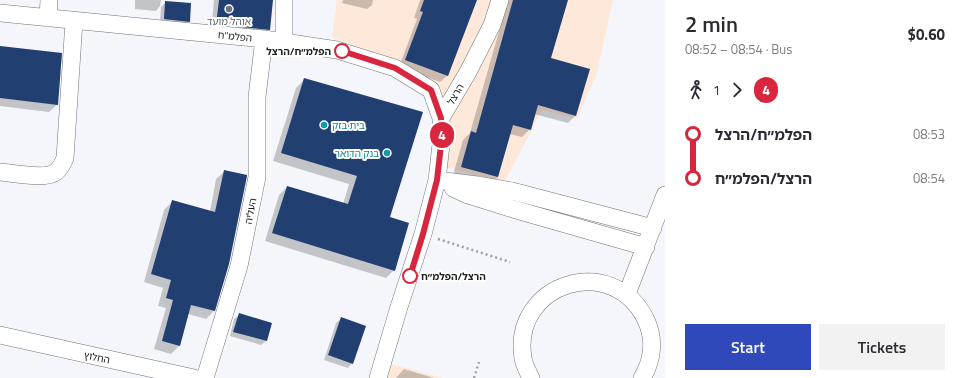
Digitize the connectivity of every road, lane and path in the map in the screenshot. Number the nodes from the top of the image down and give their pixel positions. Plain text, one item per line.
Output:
1 (49, 0) edge
2 (284, 0) edge
3 (500, 0) edge
4 (0, 13) edge
5 (48, 18) junction
6 (74, 21) junction
7 (264, 39) junction
8 (284, 41) junction
9 (441, 118) junction
10 (0, 172) edge
11 (437, 180) junction
12 (665, 195) edge
13 (653, 228) junction
14 (423, 234) junction
15 (646, 247) junction
16 (510, 262) dead end
17 (627, 294) junction
18 (0, 335) edge
19 (479, 362) dead end
20 (194, 378) edge
21 (205, 378) edge
22 (378, 378) edge
23 (474, 378) edge
24 (530, 378) edge
25 (642, 378) edge

1 - 5 street
2 - 8 street
3 - 9 street, הרצל
4 - 5 street, הפלמ"ח
5 - 6 street, הפלמ"ח
6 - 7 street, הפלמ"ח
6 - 10 street
7 - 8 street, הפלמ"ח
7 - 21 street, העליה
8 - 9 street, הפלמ"ח
9 - 11 street
11 - 13 street
11 - 14 street
11 - 15 street
12 - 13 street
13 - 15 street
14 - 16 path
14 - 22 street
15 - 17 street
17 - 24 street
17 - 25 street
18 - 20 street, החלוץ
19 - 23 path

